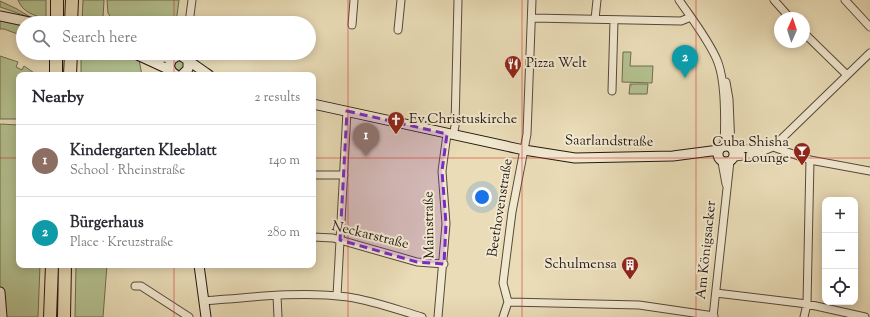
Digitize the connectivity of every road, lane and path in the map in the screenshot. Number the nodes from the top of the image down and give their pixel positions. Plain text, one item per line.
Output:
1 (58, 0) edge
2 (72, 0) edge
3 (192, 0) edge
4 (354, 0) edge
5 (401, 0) edge
6 (458, 0) edge
7 (532, 0) edge
8 (597, 0) edge
9 (679, 0) edge
10 (774, 0) edge
11 (845, 0) edge
12 (0, 10) edge
13 (785, 12) edge
14 (0, 16) edge
15 (57, 16) edge
16 (71, 16) edge
17 (190, 16) edge
18 (16, 17) edge
19 (691, 17) junction
20 (16, 18) edge
21 (532, 18) junction
22 (595, 19) junction
23 (614, 20) junction
24 (352, 25) dead end
25 (870, 27) edge
26 (398, 30) dead end
27 (810, 39) edge
28 (870, 53) edge
29 (56, 60) edge
30 (70, 60) edge
31 (148, 60) edge
32 (172, 60) edge
33 (186, 60) edge
34 (189, 60) edge
35 (56, 72) edge
36 (70, 72) edge
37 (171, 72) edge
38 (173, 72) edge
39 (186, 72) edge
40 (205, 72) edge
41 (848, 75) junction
42 (612, 91) dead end
43 (316, 105) edge
44 (347, 111) junction
45 (450, 134) junction
46 (773, 146) junction
47 (524, 150) junction
48 (726, 154) junction
49 (810, 160) junction
50 (870, 171) edge
51 (316, 175) edge
52 (344, 175) junction
53 (316, 237) edge
54 (340, 240) junction
55 (444, 264) junction
56 (52, 268) edge
57 (65, 268) edge
58 (199, 268) edge
59 (135, 286) dead end
60 (0, 292) edge
61 (716, 293) junction
62 (277, 296) junction
63 (337, 296) junction
64 (205, 302) junction
65 (508, 302) junction
66 (806, 304) junction
67 (713, 316) edge
68 (2, 317) edge
69 (50, 317) edge
70 (64, 317) edge
71 (189, 317) edge
72 (206, 317) edge
73 (278, 317) edge
74 (421, 317) edge
75 (438, 317) edge
76 (503, 317) edge
77 (804, 317) edge
78 (865, 317) edge

1 - 15 highway
2 - 16 highway
3 - 17 street
4 - 24 street
5 - 26 street
6 - 45 street, Mainstraße
7 - 21 street, Beethovenstraße
8 - 22 street
9 - 19 street, Am Königsacker
10 - 13 street
11 - 25 street
12 - 18 street
14 - 20 street
19 - 23 street
19 - 48 street, Am Königsacker
21 - 22 street
21 - 47 street, Beethovenstraße
22 - 23 street
23 - 42 street
27 - 41 street
28 - 41 street
29 - 35 highway
30 - 36 highway
31 - 37 street
32 - 38 street
33 - 39 street
34 - 40 street
41 - 46 street
43 - 44 street, Saarlandstraße
44 - 45 street, Saarlandstraße
44 - 52 street
45 - 47 street, Saarlandstraße
45 - 55 street, Mainstraße
46 - 48 street
46 - 49 street
47 - 48 street, Saarlandstraße
47 - 65 street, Beethovenstraße
48 - 61 street, Am Königsacker
49 - 50 street
49 - 66 street
51 - 52 street
52 - 54 street
53 - 54 street, Neckarstraße
54 - 55 street, Neckarstraße
54 - 63 street
55 - 75 street, Mainstraße
56 - 69 highway
57 - 70 highway
58 - 64 street
59 - 71 street
60 - 68 street
61 - 66 street
61 - 67 street, Am Königsacker
62 - 63 street
62 - 64 street
62 - 73 street
63 - 74 street
64 - 72 street
65 - 67 street
65 - 76 street, Beethovenstraße
66 - 77 street
66 - 78 street

